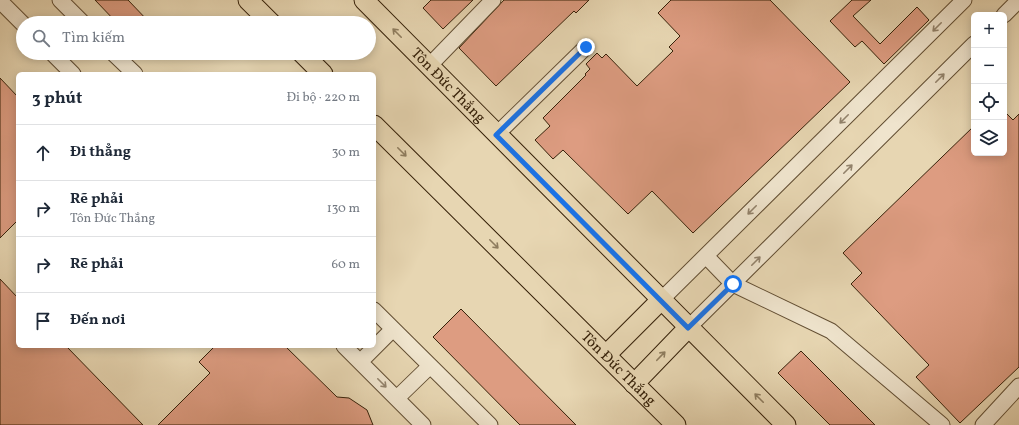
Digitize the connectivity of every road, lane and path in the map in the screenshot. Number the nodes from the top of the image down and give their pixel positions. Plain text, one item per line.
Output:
1 (60, 0) edge
2 (248, 0) edge
3 (364, 0) edge
4 (493, 0) edge
5 (1019, 0) edge
6 (0, 1) edge
7 (962, 1) edge
8 (1007, 12) edge
9 (76, 16) edge
10 (264, 16) edge
11 (16, 17) edge
12 (586, 47) dead end
13 (971, 47) edge
14 (59, 60) edge
15 (121, 60) edge
16 (309, 60) edge
17 (429, 66) junction
18 (71, 72) edge
19 (133, 72) edge
20 (321, 72) edge
21 (376, 127) edge
22 (496, 135) junction
23 (706, 256) junction
24 (733, 284) junction
25 (661, 300) junction
26 (376, 312) edge
27 (688, 328) junction
28 (393, 329) junction
29 (376, 346) edge
30 (346, 348) edge
31 (374, 348) edge
32 (606, 355) junction
33 (360, 362) junction
34 (430, 366) junction
35 (634, 384) junction
36 (1019, 386) edge
37 (397, 398) junction
38 (423, 425) edge
39 (490, 425) edge
40 (676, 425) edge
41 (786, 425) edge
42 (942, 425) edge
43 (983, 425) edge

1 - 9 street
2 - 10 main road
17 -> 3 main road, Tôn Đức Thắng
4 - 17 street
5 - 8 street
6 - 11 street
7 -> 23 street
12 - 22 street
24 -> 13 street
14 - 18 street
15 - 19 street
16 - 20 main road
17 - 22 main road, Tôn Đức Thắng
21 -> 32 main road, Tôn Đức Thắng
22 - 25 main road, Tôn Đức Thắng
23 - 24 street
23 - 25 street
24 - 27 street
24 - 42 street
25 - 27 main road, Tôn Đức Thắng
25 - 32 main road
26 - 28 street
35 -> 27 main road
41 -> 27 main road, Tôn Đức Thắng
28 - 29 street
28 - 34 street
30 - 33 street
31 - 33 street
32 - 35 main road, Tôn Đức Thắng
33 -> 37 street
34 - 37 street
34 - 39 street
35 - 40 main road, Tôn Đức Thắng
36 - 43 street
37 - 38 street

